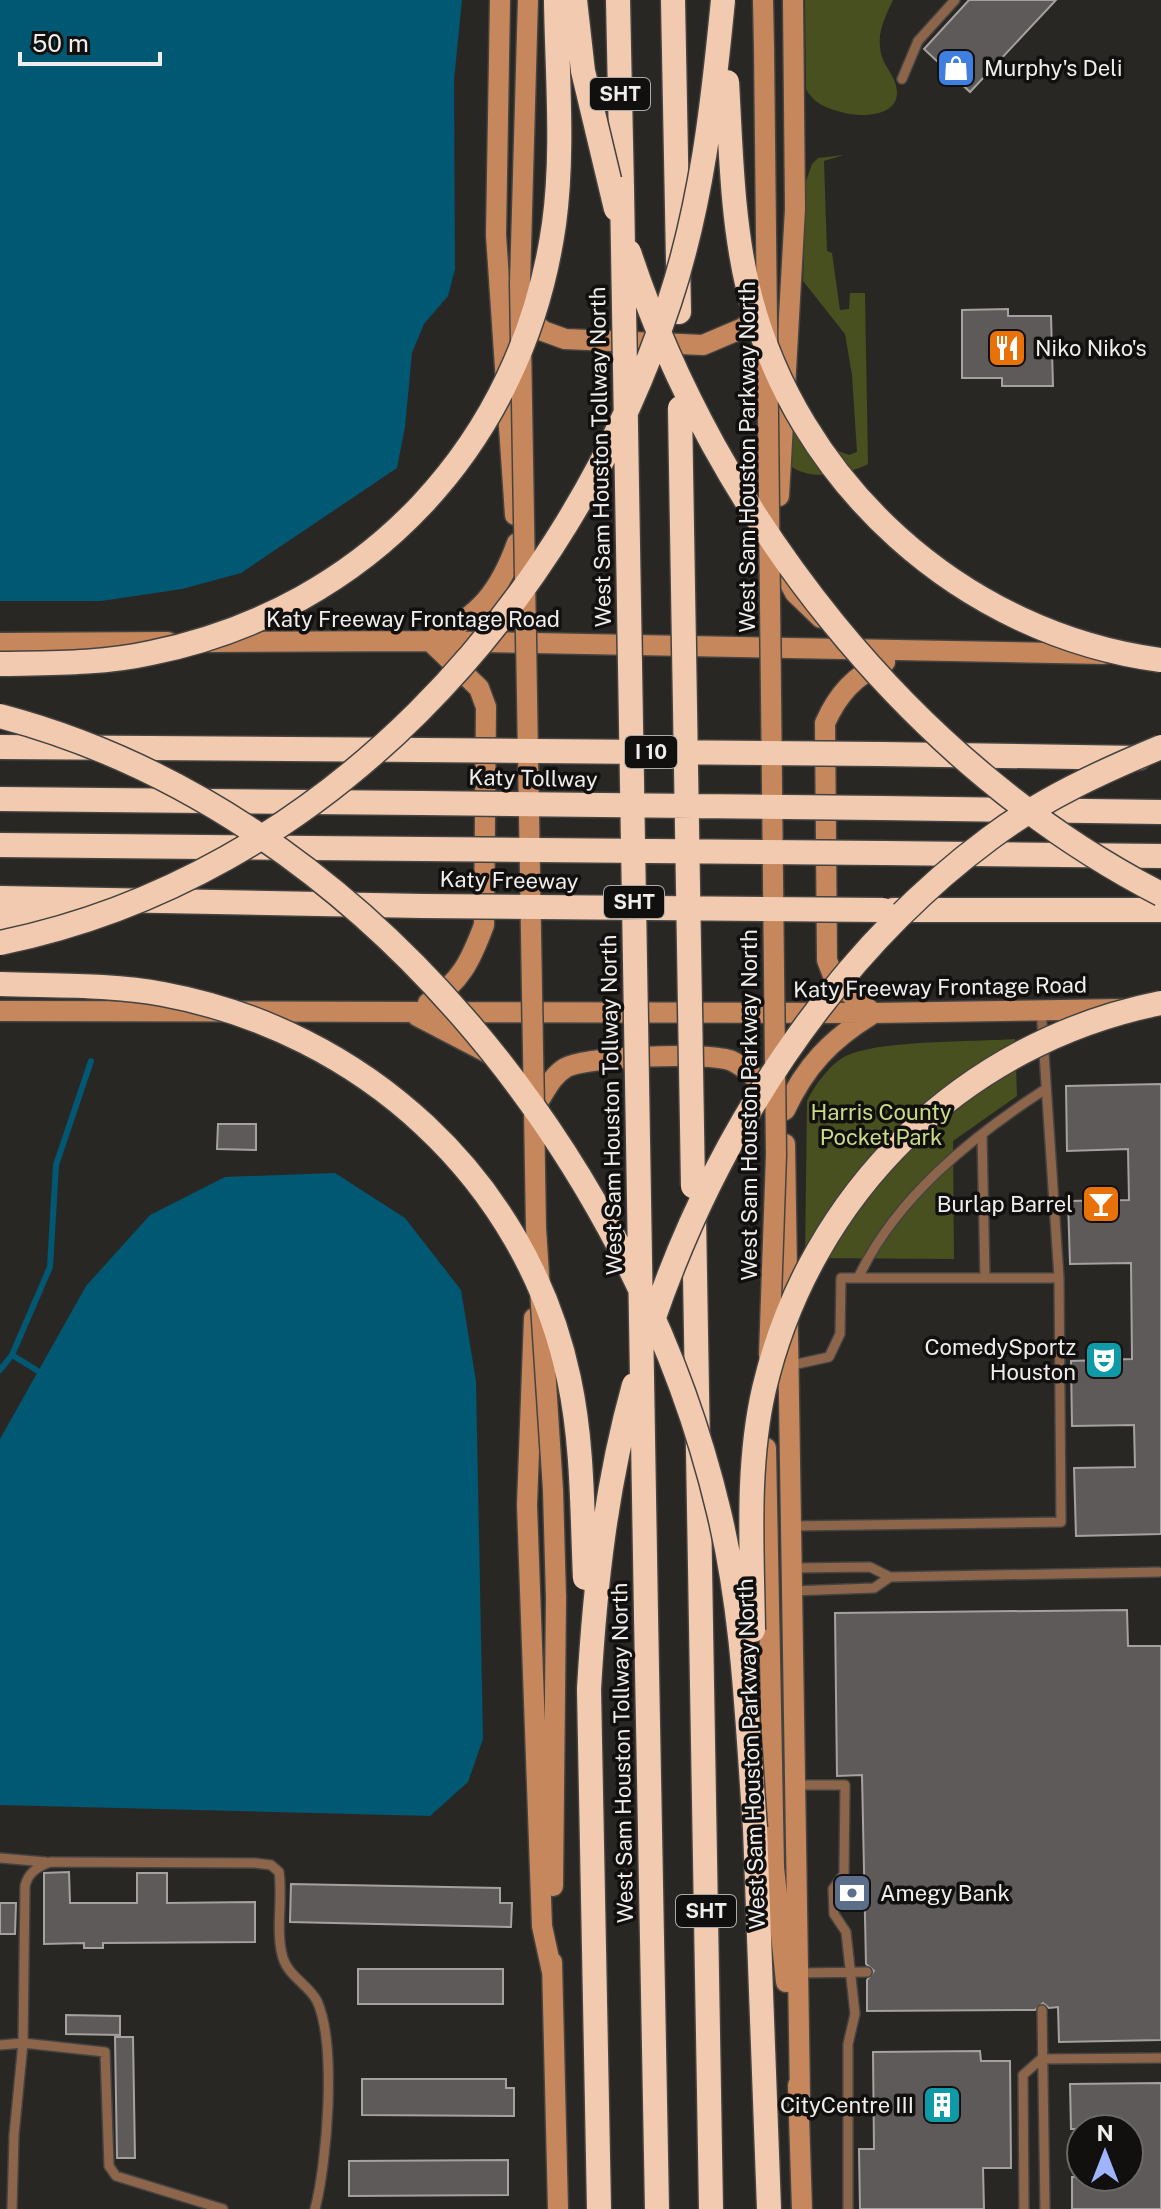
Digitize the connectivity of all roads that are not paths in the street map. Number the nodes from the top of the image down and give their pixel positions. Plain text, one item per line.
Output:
1 (500, 0) edge
2 (528, 0) edge
3 (556, 0) edge
4 (575, 0) edge
5 (618, 0) edge
6 (673, 0) edge
7 (723, 0) edge
8 (763, 0) edge
9 (793, 0) edge
10 (955, 0) edge
11 (902, 79) dead end
12 (496, 235) junction
13 (792, 272) junction
14 (517, 543) junction
15 (779, 563) junction
16 (430, 641) junction
17 (0, 643) edge
18 (532, 643) junction
19 (779, 648) junction
20 (923, 651) junction
21 (1161, 658) edge
22 (0, 664) edge
23 (0, 716) edge
24 (0, 730) edge
25 (1161, 746) edge
26 (0, 747) edge
27 (185, 749) junction
28 (1010, 756) junction
29 (1161, 758) edge
30 (0, 799) edge
31 (1161, 812) edge
32 (0, 845) edge
33 (1161, 856) edge
34 (1161, 894) edge
35 (0, 898) edge
36 (234, 901) junction
37 (1161, 910) edge
38 (0, 920) edge
39 (0, 943) edge
40 (0, 984) edge
41 (1161, 1006) edge
42 (1041, 1008) junction
43 (0, 1011) edge
44 (411, 1013) junction
45 (541, 1013) junction
46 (783, 1013) junction
47 (873, 1013) junction
48 (1044, 1090) junction
49 (538, 1102) junction
50 (785, 1110) junction
51 (982, 1134) junction
52 (858, 1278) junction
53 (985, 1278) junction
54 (1059, 1278) junction
55 (788, 1366) junction
56 (791, 1526) junction
57 (791, 1568) junction
58 (1160, 1572) edge
59 (890, 1577) junction
60 (792, 1591) junction
61 (589, 1689) junction
62 (795, 1785) junction
63 (755, 1828) junction
64 (0, 1858) edge
65 (50, 1862) junction
66 (552, 1972) junction
67 (867, 1972) dead end
68 (798, 1973) junction
69 (852, 1973) junction
70 (1042, 2010) dead end
71 (23, 2043) junction
72 (0, 2045) edge
73 (1161, 2058) edge
74 (1041, 2059) junction
75 (800, 2096) junction
76 (12, 2209) edge
77 (223, 2209) edge
78 (315, 2209) edge
79 (558, 2209) edge
80 (599, 2209) edge
81 (657, 2209) edge
82 (711, 2209) edge
83 (769, 2209) edge
84 (802, 2209) edge
85 (848, 2209) edge
86 (1024, 2209) edge
87 (1045, 2209) edge

1 - 12 main road
2 - 66 main road, bridge
3 - 22 highway, bridge
4 - 34 highway, bridge
5 - 81 highway, West Sam Houston Tollway North / SHT, bridge
6 - 82 highway, SHT, bridge
7 - 21 highway, bridge
7 - 39 highway, bridge
8 - 75 main road, West Sam Houston Parkway North, bridge
9 - 13 main road
10 - 11 lane
12 - 13 main road
12 - 14 main road
13 - 15 main road
14 - 16 main road
14 - 18 main road
15 - 19 main road
15 - 20 main road
16 - 17 main road, Katy Freeway Frontage Road
16 - 18 main road, Katy Freeway Frontage Road
16 - 44 main road
18 - 19 main road, Katy Freeway Frontage Road
18 - 45 main road
19 - 20 main road, Katy Freeway Frontage Road
19 - 46 main road
20 - 21 main road, Katy Freeway Frontage Road
20 - 47 main road
23 - 63 highway, bridge
24 - 27 highway
25 - 28 highway
25 - 61 highway, bridge
26 - 27 highway, I 10
27 - 28 highway, I 10, bridge
28 - 29 highway, I 10
30 - 31 highway, Katy Tollway, bridge
32 - 33 highway, bridge
35 - 36 highway, Katy Freeway
36 - 37 highway, Katy Freeway, bridge
36 - 38 highway
40 - 61 highway, bridge
41 - 42 main road, Katy Freeway Frontage Road
41 - 63 highway, bridge
42 - 47 main road, Katy Freeway Frontage Road
42 - 48 lane
43 - 44 main road, Katy Freeway Frontage Road
44 - 45 main road, Katy Freeway Frontage Road
44 - 49 main road
45 - 46 main road, Katy Freeway Frontage Road
45 - 49 main road
46 - 47 main road, Katy Freeway Frontage Road
46 - 50 main road
47 - 50 main road
48 - 51 lane
48 - 54 lane
49 - 50 main road
49 - 66 main road
50 - 55 main road
51 - 52 lane
51 - 53 lane
52 - 53 lane
52 - 55 lane
53 - 54 lane
54 - 56 lane
55 - 56 main road
56 - 57 main road
57 - 59 lane
57 - 60 main road
58 - 59 lane
59 - 60 lane
60 - 62 main road
61 - 80 highway
62 - 68 main road
62 - 69 lane
63 - 83 highway
64 - 65 lane
65 - 71 lane
65 - 78 lane
66 - 79 main road
67 - 69 lane
68 - 69 lane
68 - 75 main road
69 - 85 lane
70 - 74 lane
71 - 72 lane
71 - 76 lane
71 - 77 lane
73 - 74 lane
74 - 86 lane
74 - 87 lane
75 - 84 main road, West Sam Houston Parkway North

